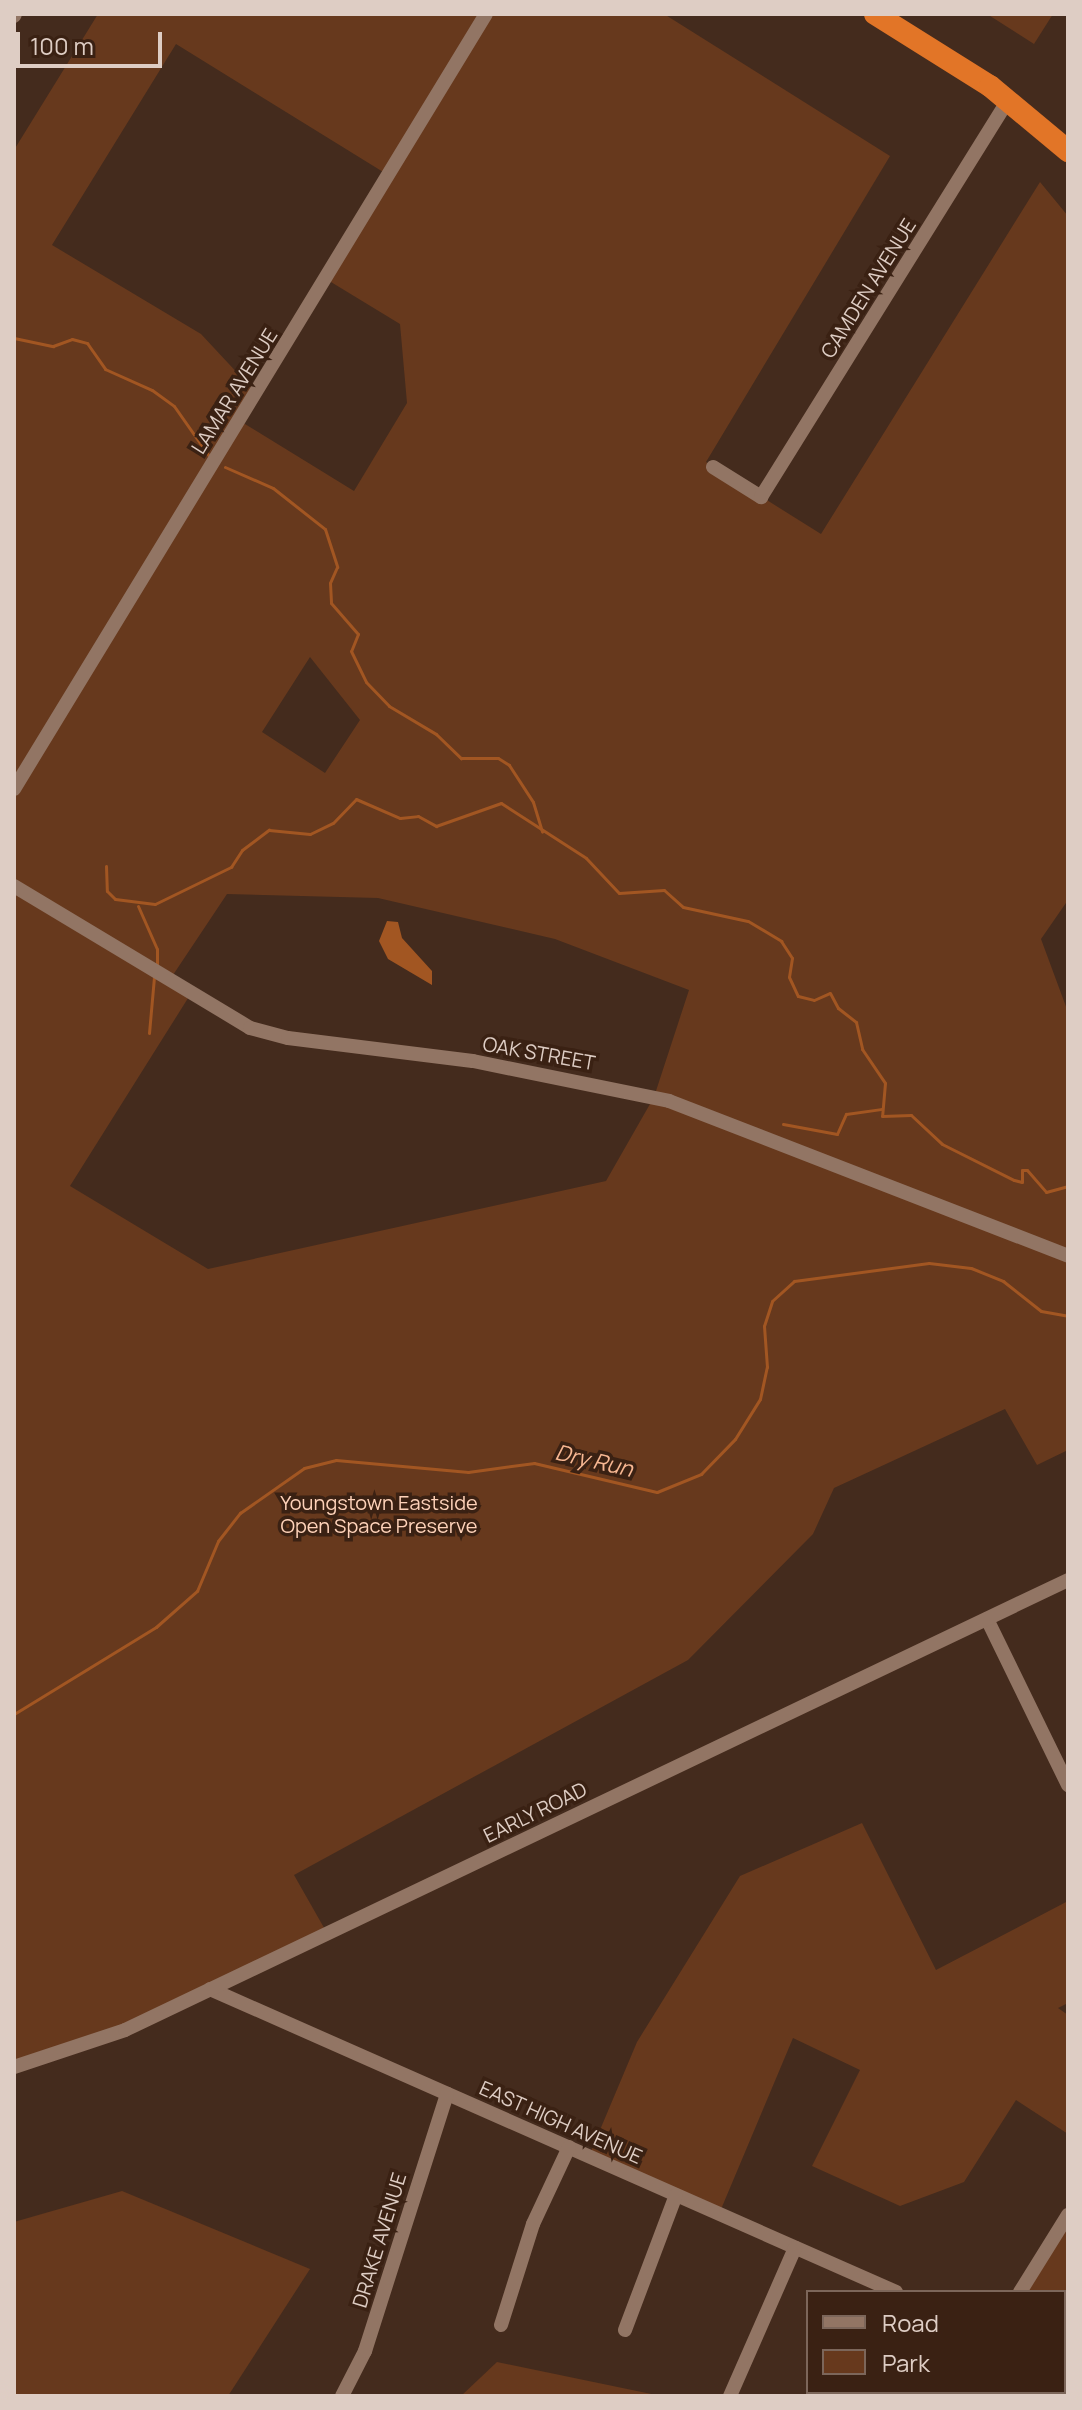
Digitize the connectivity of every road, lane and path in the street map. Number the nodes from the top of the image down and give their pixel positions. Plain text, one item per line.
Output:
1 (486, 14) edge
2 (875, 14) edge
3 (1008, 100) junction
4 (1068, 151) edge
5 (713, 467) dead end
6 (14, 789) edge
7 (14, 886) edge
8 (1068, 1256) edge
9 (1068, 1580) edge
10 (987, 1619) junction
11 (1068, 1785) edge
12 (210, 1989) junction
13 (14, 2067) edge
14 (447, 2094) junction
15 (569, 2147) junction
16 (676, 2195) junction
17 (1068, 2215) edge
18 (795, 2248) junction
19 (891, 2290) edge
20 (1021, 2290) edge
21 (501, 2325) dead end
22 (625, 2330) dead end
23 (342, 2396) edge
24 (730, 2396) edge

1 - 6 street, LAMAR AVENUE
2 - 3 highway
3 - 4 highway
3 - 5 street, CAMDEN AVENUE
7 - 8 street, OAK STREET
9 - 10 street, EARLY ROAD
10 - 11 street
10 - 12 street, EARLY ROAD
12 - 13 street, EARLY ROAD
12 - 14 street, EAST HIGH AVENUE
14 - 15 street, EAST HIGH AVENUE
14 - 23 street, DRAKE AVENUE
15 - 16 street, EAST HIGH AVENUE
15 - 21 street
16 - 18 street, EAST HIGH AVENUE
16 - 22 street
17 - 20 street
18 - 19 street, EAST HIGH AVENUE
18 - 24 street

